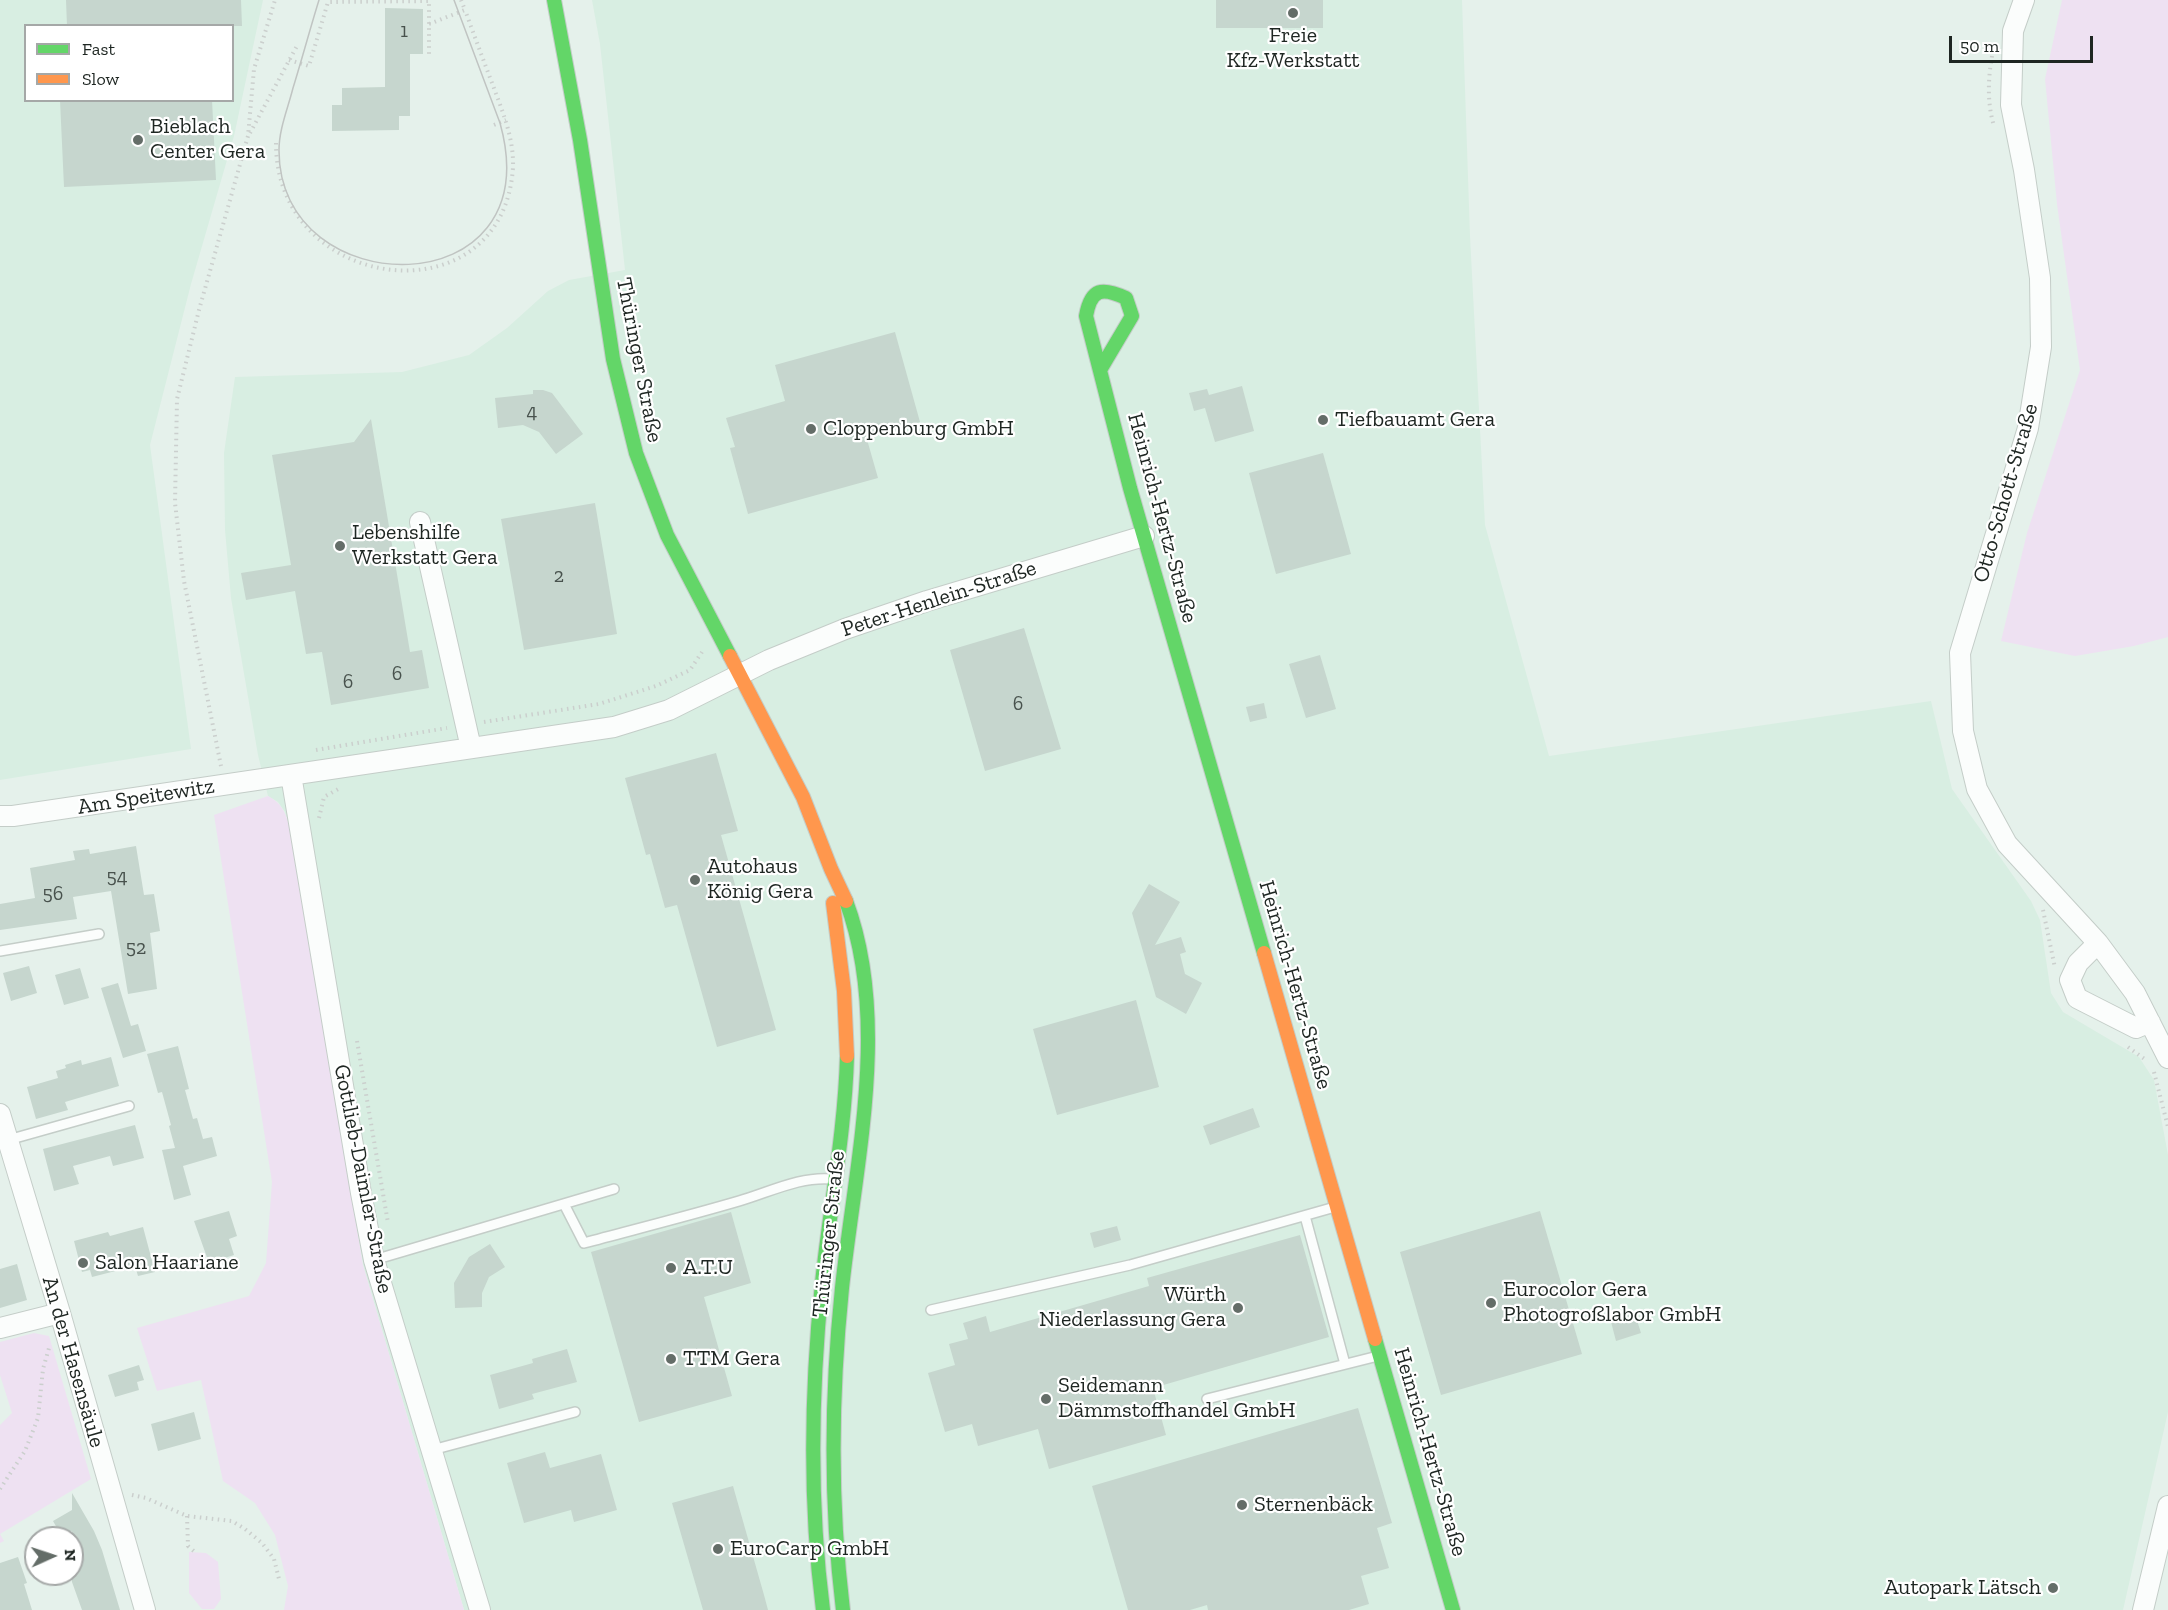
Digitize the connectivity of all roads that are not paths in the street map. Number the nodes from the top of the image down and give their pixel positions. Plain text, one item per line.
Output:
1 (554, 0) edge
2 (2024, 0) edge
3 (1100, 370) junction
4 (420, 522) dead end
5 (1144, 536) junction
6 (740, 675) junction
7 (471, 748) junction
8 (291, 775) junction
9 (0, 816) edge
10 (831, 868) junction
11 (99, 934) dead end
12 (2098, 943) junction
13 (0, 951) edge
14 (2150, 1022) junction
15 (2168, 1058) edge
16 (129, 1106) dead end
17 (0, 1114) edge
18 (8, 1140) junction
19 (835, 1179) junction
20 (855, 1182) junction
21 (614, 1189) dead end
22 (564, 1204) junction
23 (1337, 1206) junction
24 (1305, 1216) junction
25 (374, 1260) junction
26 (932, 1310) dead end
27 (60, 1313) junction
28 (0, 1328) edge
29 (1380, 1355) junction
30 (1345, 1364) junction
31 (1207, 1399) dead end
32 (575, 1412) dead end
33 (432, 1450) junction
34 (2168, 1506) edge
35 (145, 1610) edge
36 (480, 1610) edge
37 (823, 1610) edge
38 (843, 1610) edge
39 (1454, 1610) edge
40 (2143, 1610) edge

1 - 6 main road, Thüringer Straße
2 - 12 street, Otto-Schott-Straße
3 - 3 main road, Heinrich-Hertz-Straße
3 - 5 main road, Heinrich-Hertz-Straße
4 - 7 street
5 - 6 street, Peter-Henlein-Straße
5 - 23 main road, Heinrich-Hertz-Straße
6 - 7 street, Peter-Henlein-Straße
6 - 10 main road, Thüringer Straße
7 - 8 street, Am Speitewitz
8 - 9 street, Am Speitewitz
8 - 25 street, Gottlieb-Daimler-Straße
10 - 19 main road, Thüringer Straße
10 - 20 main road, Thüringer Straße
11 - 13 lane
12 - 14 street, Otto-Schott-Straße
12 - 14 street
14 - 15 street, Otto-Schott-Straße
16 - 18 lane
17 - 18 street, An der Hasensäule
18 - 27 street, An der Hasensäule
19 - 20 main road
19 - 22 lane
19 - 37 main road, Thüringer Straße
20 - 38 main road, Thüringer Straße
21 - 22 lane
22 - 25 lane
23 - 24 lane
23 - 29 main road, Heinrich-Hertz-Straße
24 - 26 lane
24 - 30 lane
25 - 33 street, Gottlieb-Daimler-Straße
27 - 28 street
27 - 35 street, An der Hasensäule
29 - 30 lane
29 - 39 main road, Heinrich-Hertz-Straße
30 - 31 lane
32 - 33 lane
33 - 36 street, Gottlieb-Daimler-Straße
34 - 40 street

